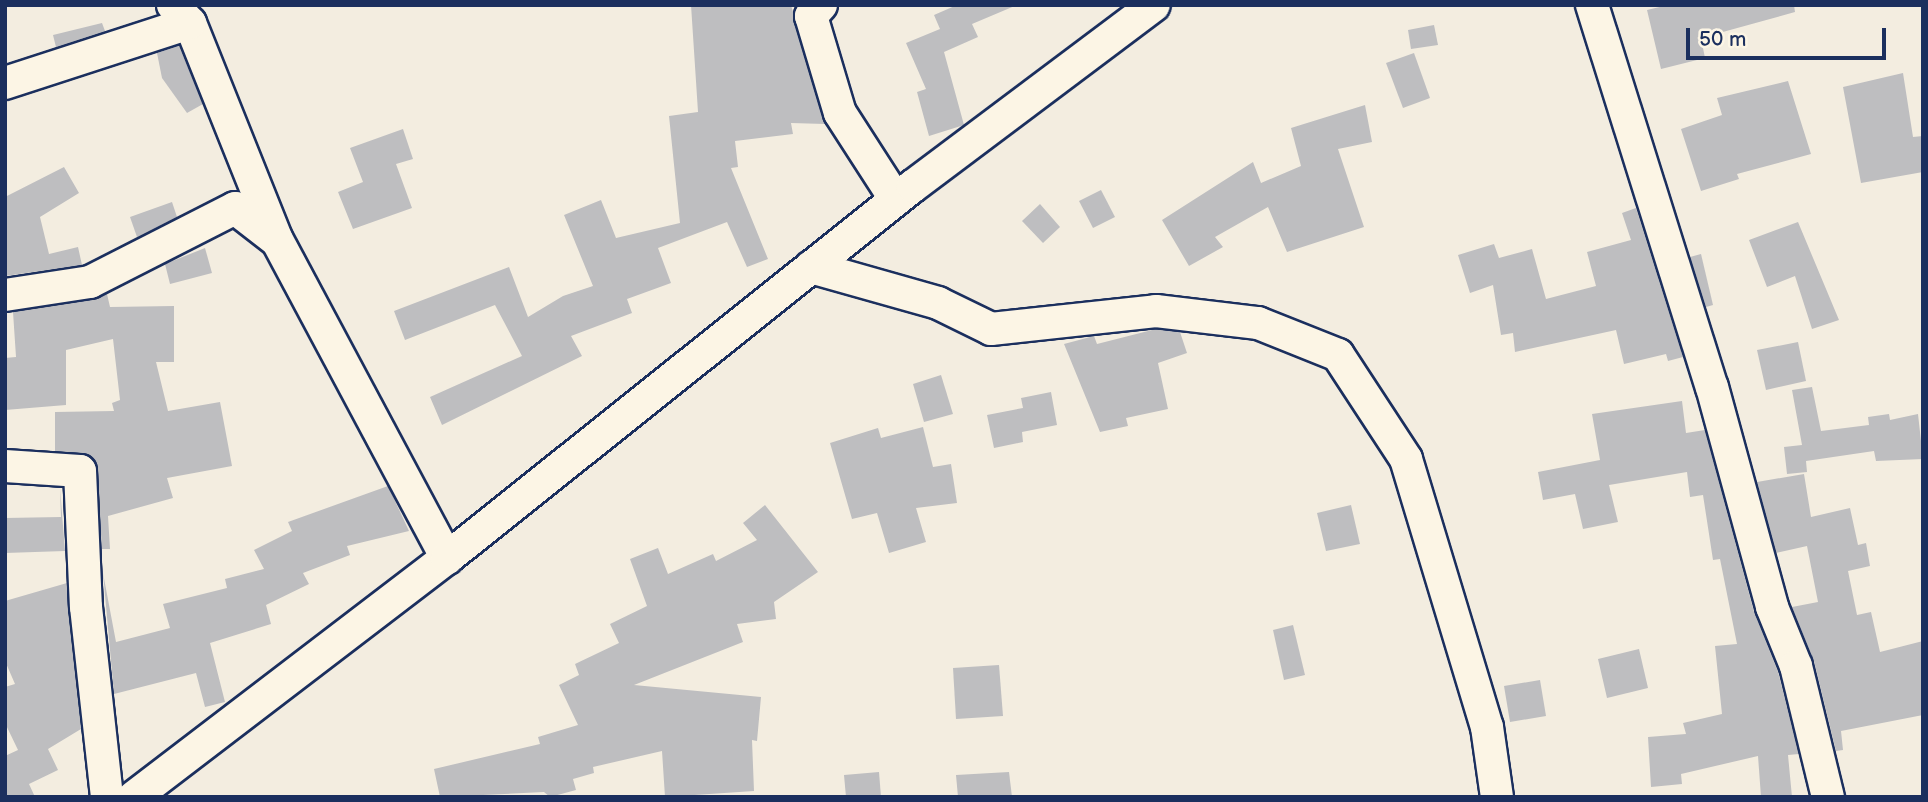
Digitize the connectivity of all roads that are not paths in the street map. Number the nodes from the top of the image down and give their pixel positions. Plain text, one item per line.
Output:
1 (821, 5) edge
2 (1154, 5) edge
3 (1592, 5) edge
4 (181, 14) edge
5 (5, 83) edge
6 (896, 200) junction
7 (276, 240) junction
8 (811, 267) junction
9 (5, 296) edge
10 (5, 466) edge
11 (447, 558) junction
12 (107, 797) edge
13 (134, 797) edge
14 (1497, 797) edge
15 (1828, 797) edge

1 - 6 street
2 - 6 street
3 - 15 street
4 - 5 street
4 - 7 street
6 - 8 street
7 - 9 street
7 - 11 street
8 - 11 street
8 - 14 street
10 - 12 street
11 - 13 street

